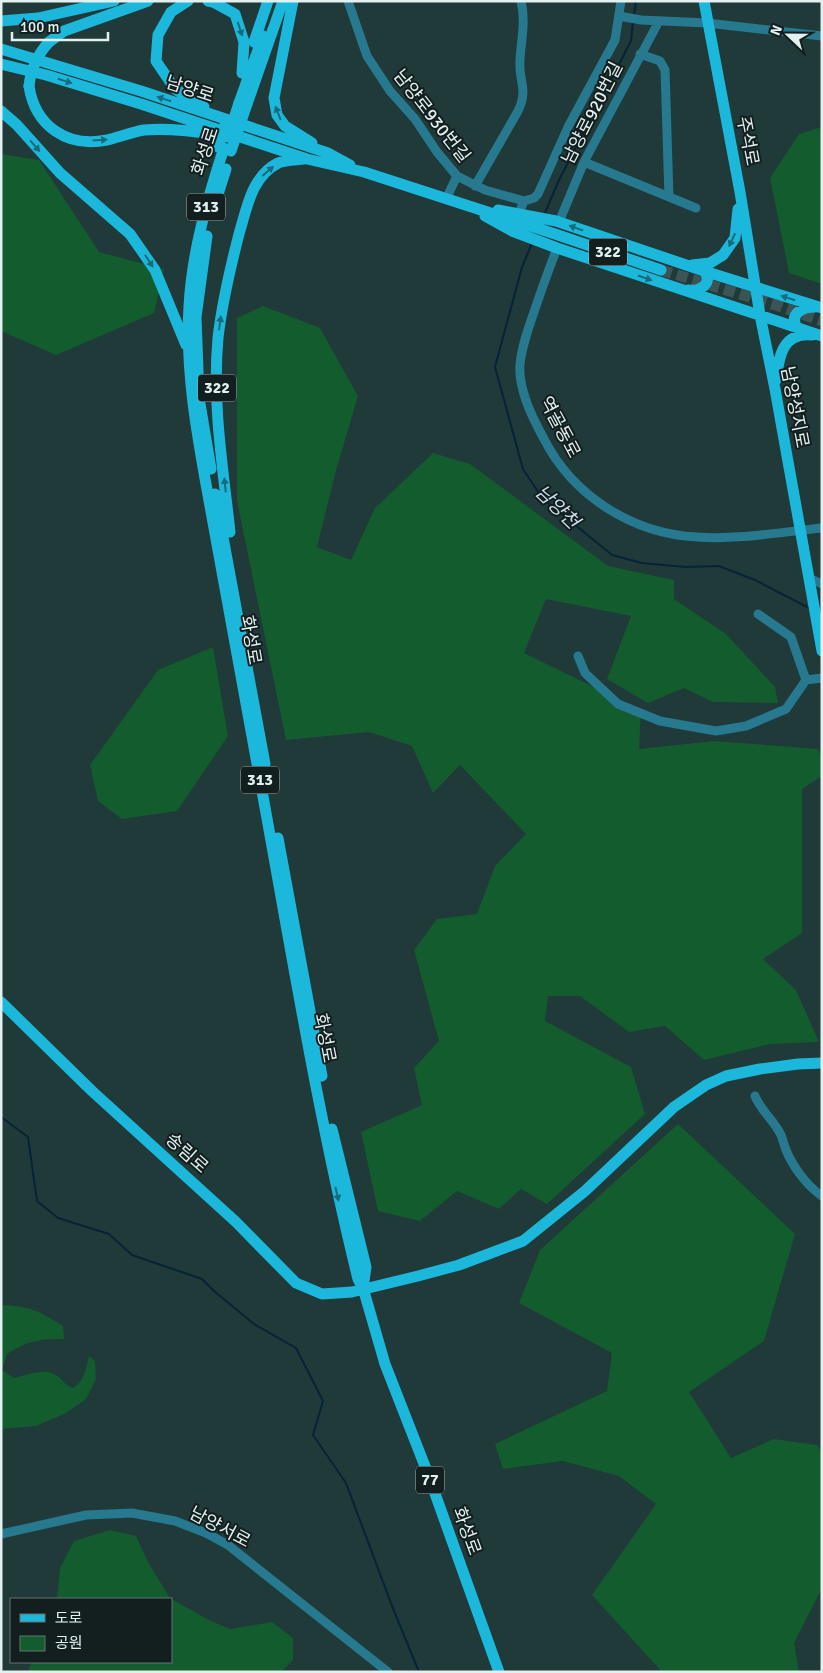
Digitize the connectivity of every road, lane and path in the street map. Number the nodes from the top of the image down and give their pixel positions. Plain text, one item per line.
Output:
1 (114, 1) edge
2 (148, 1) edge
3 (188, 1) edge
4 (208, 1) edge
5 (268, 1) edge
6 (275, 1) edge
7 (283, 1) edge
8 (293, 1) edge
9 (348, 1) edge
10 (521, 1) edge
11 (621, 1) edge
12 (704, 1) edge
13 (620, 16) junction
14 (1, 21) edge
15 (659, 21) junction
16 (707, 23) junction
17 (822, 36) edge
18 (1, 49) edge
19 (640, 54) junction
20 (1, 64) edge
21 (242, 73) junction
22 (240, 103) junction
23 (1, 111) edge
24 (220, 117) junction
25 (252, 140) junction
26 (224, 149) junction
27 (328, 153) junction
28 (307, 159) junction
29 (584, 162) junction
30 (364, 172) junction
31 (457, 176) junction
32 (475, 186) junction
33 (740, 192) junction
34 (669, 197) junction
35 (446, 198) junction
36 (524, 201) junction
37 (465, 205) junction
38 (696, 208) dead end
39 (524, 217) junction
40 (557, 222) junction
41 (553, 246) junction
42 (679, 263) junction
43 (661, 270) tunnel mouth
44 (704, 271) junction
45 (664, 285) junction
46 (755, 288) junction
47 (822, 308) edge
48 (760, 315) junction
49 (796, 326) junction
50 (822, 336) edge
51 (189, 351) junction
52 (775, 389) junction
53 (822, 528) edge
54 (800, 531) junction
55 (809, 578) junction
56 (822, 584) edge
57 (758, 614) dead end
58 (822, 649) edge
59 (245, 655) junction
60 (578, 656) dead end
61 (822, 678) edge
62 (806, 680) junction
63 (1, 1002) edge
64 (822, 1063) edge
65 (754, 1096) dead end
66 (822, 1196) edge
67 (363, 1288) junction
68 (1, 1534) edge
69 (388, 1672) edge
70 (499, 1672) edge

1 - 14 main road
2 -> 25 main road, bridge
3 - 24 main road
4 -> 21 main road
5 - 21 main road
6 - 22 main road, 화성로 / 313
7 - 22 main road, 화성로 / 313
27 -> 8 main road
9 - 31 street, 남양로930번길
10 - 32 street
11 - 13 street
12 - 16 main road, 주석로
13 - 15 street
13 - 36 street
15 - 16 street
15 - 19 street, 남양로920번길
16 - 17 street
16 - 33 main road, 주석로
24 -> 18 main road, 남양로
19 - 29 street, 남양로920번길
19 - 34 street
20 -> 25 main road, 남양로
21 - 22 main road
22 - 26 main road, 화성로 / 313, bridge
23 -> 51 main road
24 - 27 main road, 남양로
25 - 28 main road, 남양로
26 - 51 main road, 화성로 / 313
26 - 59 main road, 화성로 / 313
27 - 30 main road, 남양로 / 322
28 - 30 main road, 남양로 / 322
59 -> 28 main road, 322
29 - 34 street
29 - 40 street, 남양로920번길
30 - 35 main road, 남양로 / 322
31 - 32 street, 남양로930번길
31 - 35 street
32 - 36 street, 남양로930번길
33 -> 42 main road
33 - 46 main road, 주석로
34 - 38 street
35 - 37 main road, 남양로 / 322
36 - 39 street
37 - 39 main road, 남양로 / 322
37 - 41 main road
39 - 40 main road
39 - 43 main road, 남양로 / 322
42 -> 40 main road
41 -> 45 main road
41 - 54 street, 역골동로
42 - 44 main road
44 - 45 main road
44 - 46 main road
45 - 48 main road
47 -> 46 main road
46 - 48 main road, 남양성지로
47 - 49 main road
48 - 49 main road
48 - 52 main road, 남양성지로
49 - 50 main road
50 - 52 main road
51 -> 67 main road, 화성로 / 313
52 - 54 main road, 남양성지로
53 - 54 street, 역골동로
54 - 55 main road, 남양성지로
55 - 56 street
55 - 58 main road, 남양성지로
57 - 62 street
59 - 67 main road, 화성로 / 313
60 - 62 street
61 - 62 street
63 - 67 main road, 송림로
64 - 67 main road, 송림로
65 - 66 street
67 - 70 main road, 화성로 / 77
68 - 69 street, 남양서로

